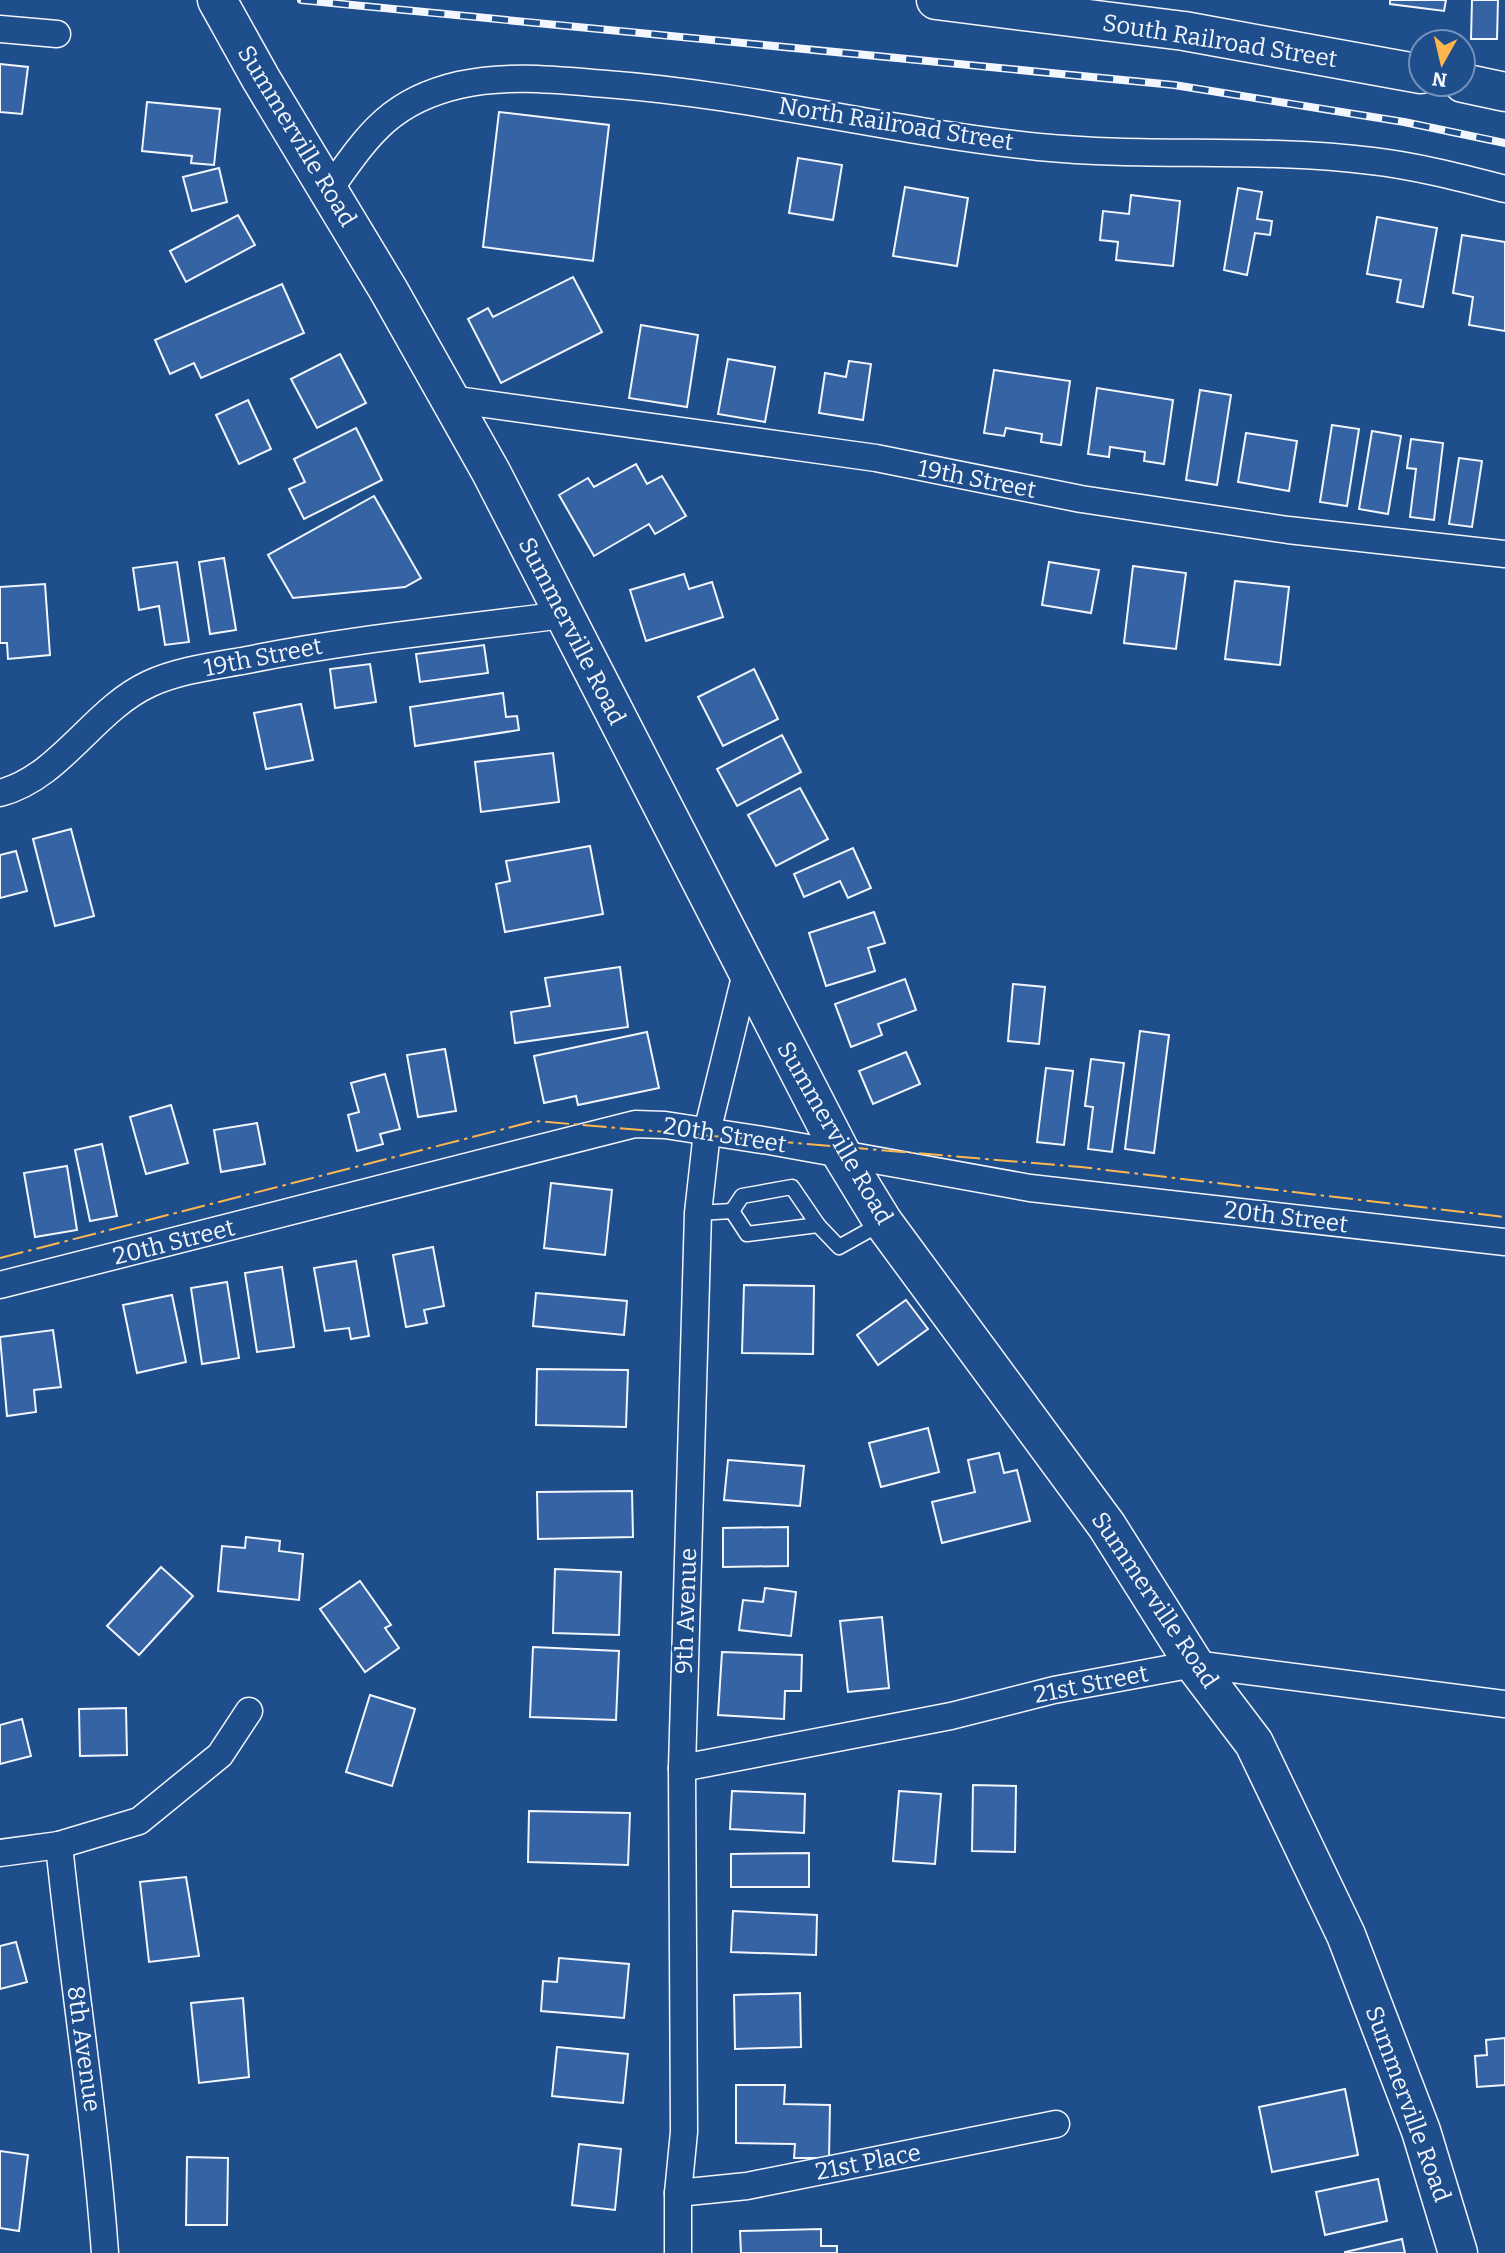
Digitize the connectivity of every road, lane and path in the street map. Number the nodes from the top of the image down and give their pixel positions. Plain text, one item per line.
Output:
1 (218, 0) edge
2 (936, 0) edge
3 (0, 29) edge
4 (57, 34) dead end
5 (1407, 71) edge
6 (1477, 86) edge
7 (1505, 92) edge
8 (1505, 189) edge
9 (329, 190) junction
10 (450, 399) junction
11 (1505, 554) edge
12 (562, 615) junction
13 (0, 793) edge
14 (746, 973) junction
15 (708, 1132) junction
16 (842, 1155) junction
17 (732, 1211) junction
18 (698, 1213) junction
19 (883, 1222) junction
20 (818, 1224) junction
21 (1505, 1242) edge
22 (0, 1285) edge
23 (1194, 1664) junction
24 (1505, 1704) edge
25 (249, 1711) dead end
26 (682, 1768) junction
27 (59, 1845) junction
28 (0, 1853) edge
29 (1056, 2124) dead end
30 (678, 2193) junction
31 (105, 2253) edge
32 (678, 2253) edge
33 (1458, 2253) edge

1 - 9 main road, Summerville Road
2 - 5 main road, South Railroad Street
3 - 4 street
6 - 7 main road
8 - 9 street, North Railroad Street
9 - 10 main road, Summerville Road
10 - 11 street, 19th Street
10 - 12 main road, Summerville Road
12 - 13 street, 19th Street
12 - 14 main road, Summerville Road
14 - 15 street, 9th Avenue
14 - 16 main road, Summerville Road
15 - 16 street, 20th Street
15 - 18 street, 9th Avenue
15 - 22 street, 20th Street
16 - 19 main road, Summerville Road
16 - 21 street, 20th Street
17 - 18 lane
17 - 20 lane
17 - 20 lane
18 - 26 street, 9th Avenue
19 - 20 lane
19 - 23 main road, Summerville Road
23 - 24 street, 21st Street
23 - 26 street, 21st Street
23 - 33 main road, Summerville Road
25 - 27 street
26 - 30 street, 9th Avenue
27 - 28 street
27 - 31 street, 8th Avenue
29 - 30 street, 21st Place
30 - 32 street, 9th Avenue

